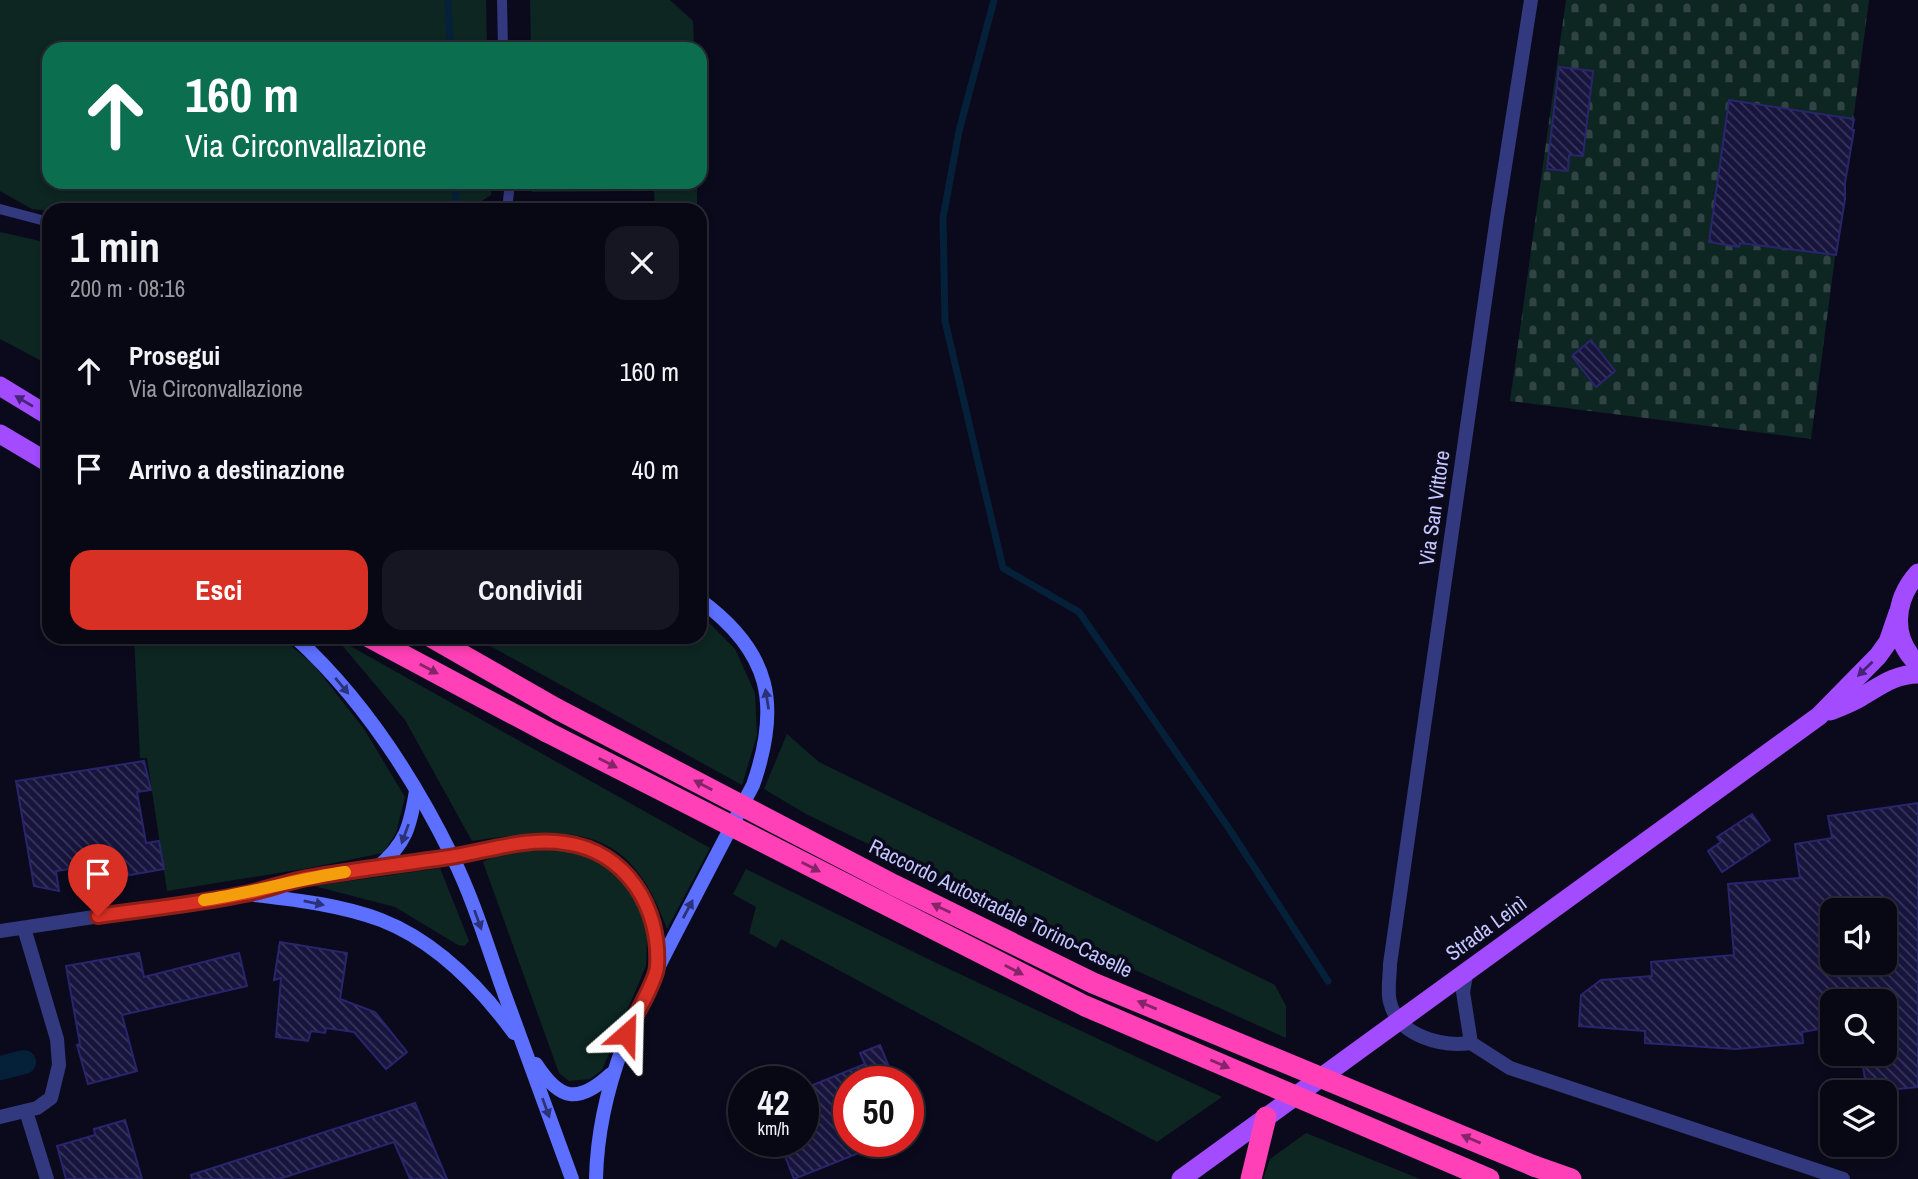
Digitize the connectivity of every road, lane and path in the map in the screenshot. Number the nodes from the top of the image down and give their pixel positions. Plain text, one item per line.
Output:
1 (502, 0) edge
2 (1531, 0) edge
3 (503, 42) edge
4 (0, 209) edge
5 (42, 220) edge
6 (0, 387) edge
7 (42, 412) edge
8 (0, 434) edge
9 (42, 459) edge
10 (1918, 573) edge
11 (707, 605) edge
12 (1898, 613) junction
13 (302, 644) edge
14 (382, 644) edge
15 (443, 644) edge
16 (1918, 664) edge
17 (1918, 674) edge
18 (1819, 716) junction
19 (416, 791) junction
20 (452, 857) junction
21 (378, 867) junction
22 (247, 894) junction
23 (24, 928) junction
24 (0, 931) edge
25 (657, 969) junction
26 (1467, 970) junction
27 (1398, 1021) junction
28 (1471, 1043) junction
29 (523, 1044) junction
30 (612, 1073) junction
31 (26, 1111) junction
32 (0, 1117) edge
33 (1266, 1117) junction
34 (47, 1179) edge
35 (572, 1179) edge
36 (596, 1179) edge
37 (1181, 1179) edge
38 (1251, 1179) edge
39 (1489, 1179) edge
40 (1571, 1179) edge
41 (1843, 1179) edge

1 - 3 lane
2 - 27 street, Via San Vittore
4 - 5 lane
7 -> 6 main road
8 - 9 main road
10 - 12 main road, Strada Leinì
25 -> 11 main road
12 - 16 main road
12 -> 18 main road, Strada Leinì
13 -> 19 main road
14 -> 39 highway, bridge
40 -> 15 highway, Raccordo Autostradale Torino-Caselle, bridge
17 - 18 main road, Strada Leinì
18 - 26 main road, Strada Leinì
19 - 20 main road
19 -> 21 main road
20 - 21 main road
20 - 25 main road
20 -> 29 main road
21 - 22 main road
22 - 23 street
22 -> 29 main road
23 - 24 street
23 - 31 street
25 - 30 main road
26 - 27 main road, Strada Leinì
26 - 28 street
27 - 28 street
27 - 33 main road, Strada Leinì
28 - 41 street
29 - 30 main road
29 -> 35 main road
30 - 36 main road
31 - 32 street
31 - 34 street
33 - 37 main road, Strada Leinì
33 - 38 highway

